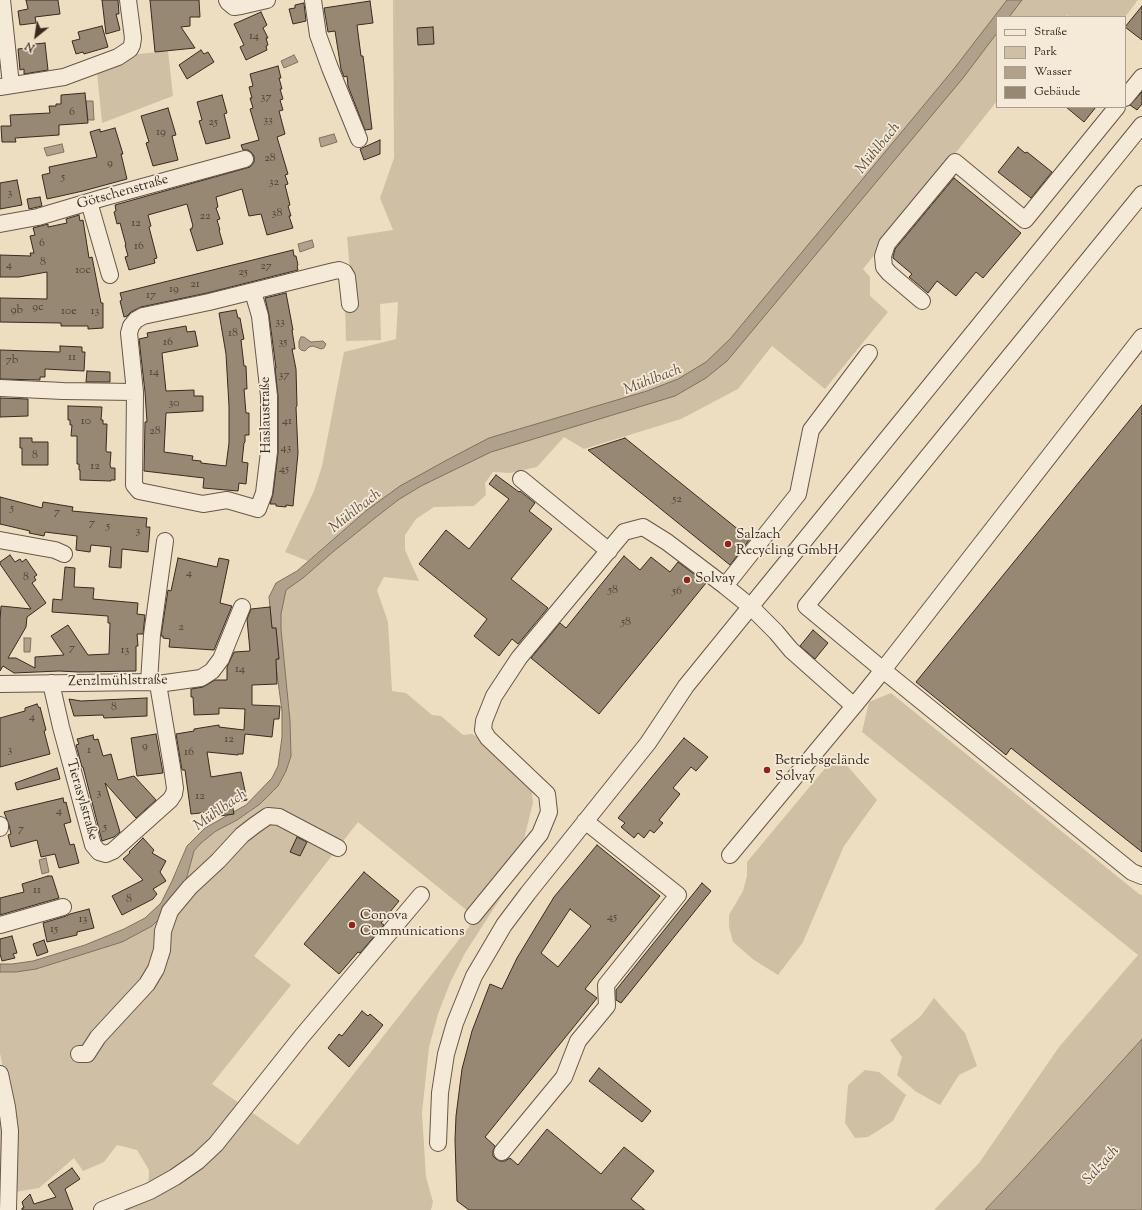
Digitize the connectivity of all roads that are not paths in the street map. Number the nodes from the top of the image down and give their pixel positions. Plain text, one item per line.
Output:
1 (2, 0) edge
2 (128, 0) edge
3 (227, 0) edge
4 (267, 0) edge
5 (313, 0) edge
6 (1142, 77) edge
7 (5, 86) edge
8 (1126, 97) edge
9 (1116, 108) edge
10 (1142, 125) edge
11 (359, 140) dead end
12 (246, 159) dead end
13 (1142, 194) edge
14 (89, 202) junction
15 (0, 224) edge
16 (110, 275) dead end
17 (253, 292) junction
18 (922, 301) dead end
19 (350, 304) dead end
20 (1142, 337) edge
21 (869, 353) dead end
22 (0, 388) edge
23 (135, 392) junction
24 (521, 479) dead end
25 (0, 540) edge
26 (166, 541) dead end
27 (609, 551) junction
28 (64, 554) dead end
29 (726, 586) junction
30 (242, 607) dead end
31 (751, 607) junction
32 (883, 670) junction
33 (51, 683) junction
34 (154, 683) junction
35 (0, 684) edge
36 (854, 706) junction
37 (585, 821) junction
38 (338, 848) dead end
39 (730, 855) dead end
40 (1142, 876) edge
41 (421, 895) dead end
42 (63, 907) dead end
43 (473, 916) dead end
44 (0, 925) edge
45 (79, 1054) dead end
46 (0, 1074) edge
47 (438, 1143) dead end
48 (502, 1152) dead end
49 (8, 1210) edge
50 (102, 1210) edge

1 - 7 street
2 - 7 street
3 - 4 street
5 - 11 street
6 - 8 street
9 - 18 street
10 - 31 street
12 - 14 street, Götschenstraße
13 - 32 street
14 - 15 street, Götschenstraße
14 - 16 street
17 - 19 street
17 - 23 street, Haslaustraße
17 - 23 street, Haslaustraße
20 - 32 street
21 - 29 street
22 - 23 street
24 - 27 street
25 - 28 street
26 - 34 street
27 - 29 street
27 - 43 street
29 - 31 street
30 - 34 street, Zenzlmühlstraße
31 - 36 street
31 - 37 street
32 - 36 street
32 - 40 street
33 - 34 street, Zenzlmühlstraße
33 - 34 street, Tierasylstraße
33 - 35 street, Zenzlmühlstraße
36 - 39 street
37 - 47 street
37 - 48 street
38 - 45 street
41 - 50 street
42 - 44 street
46 - 49 street

